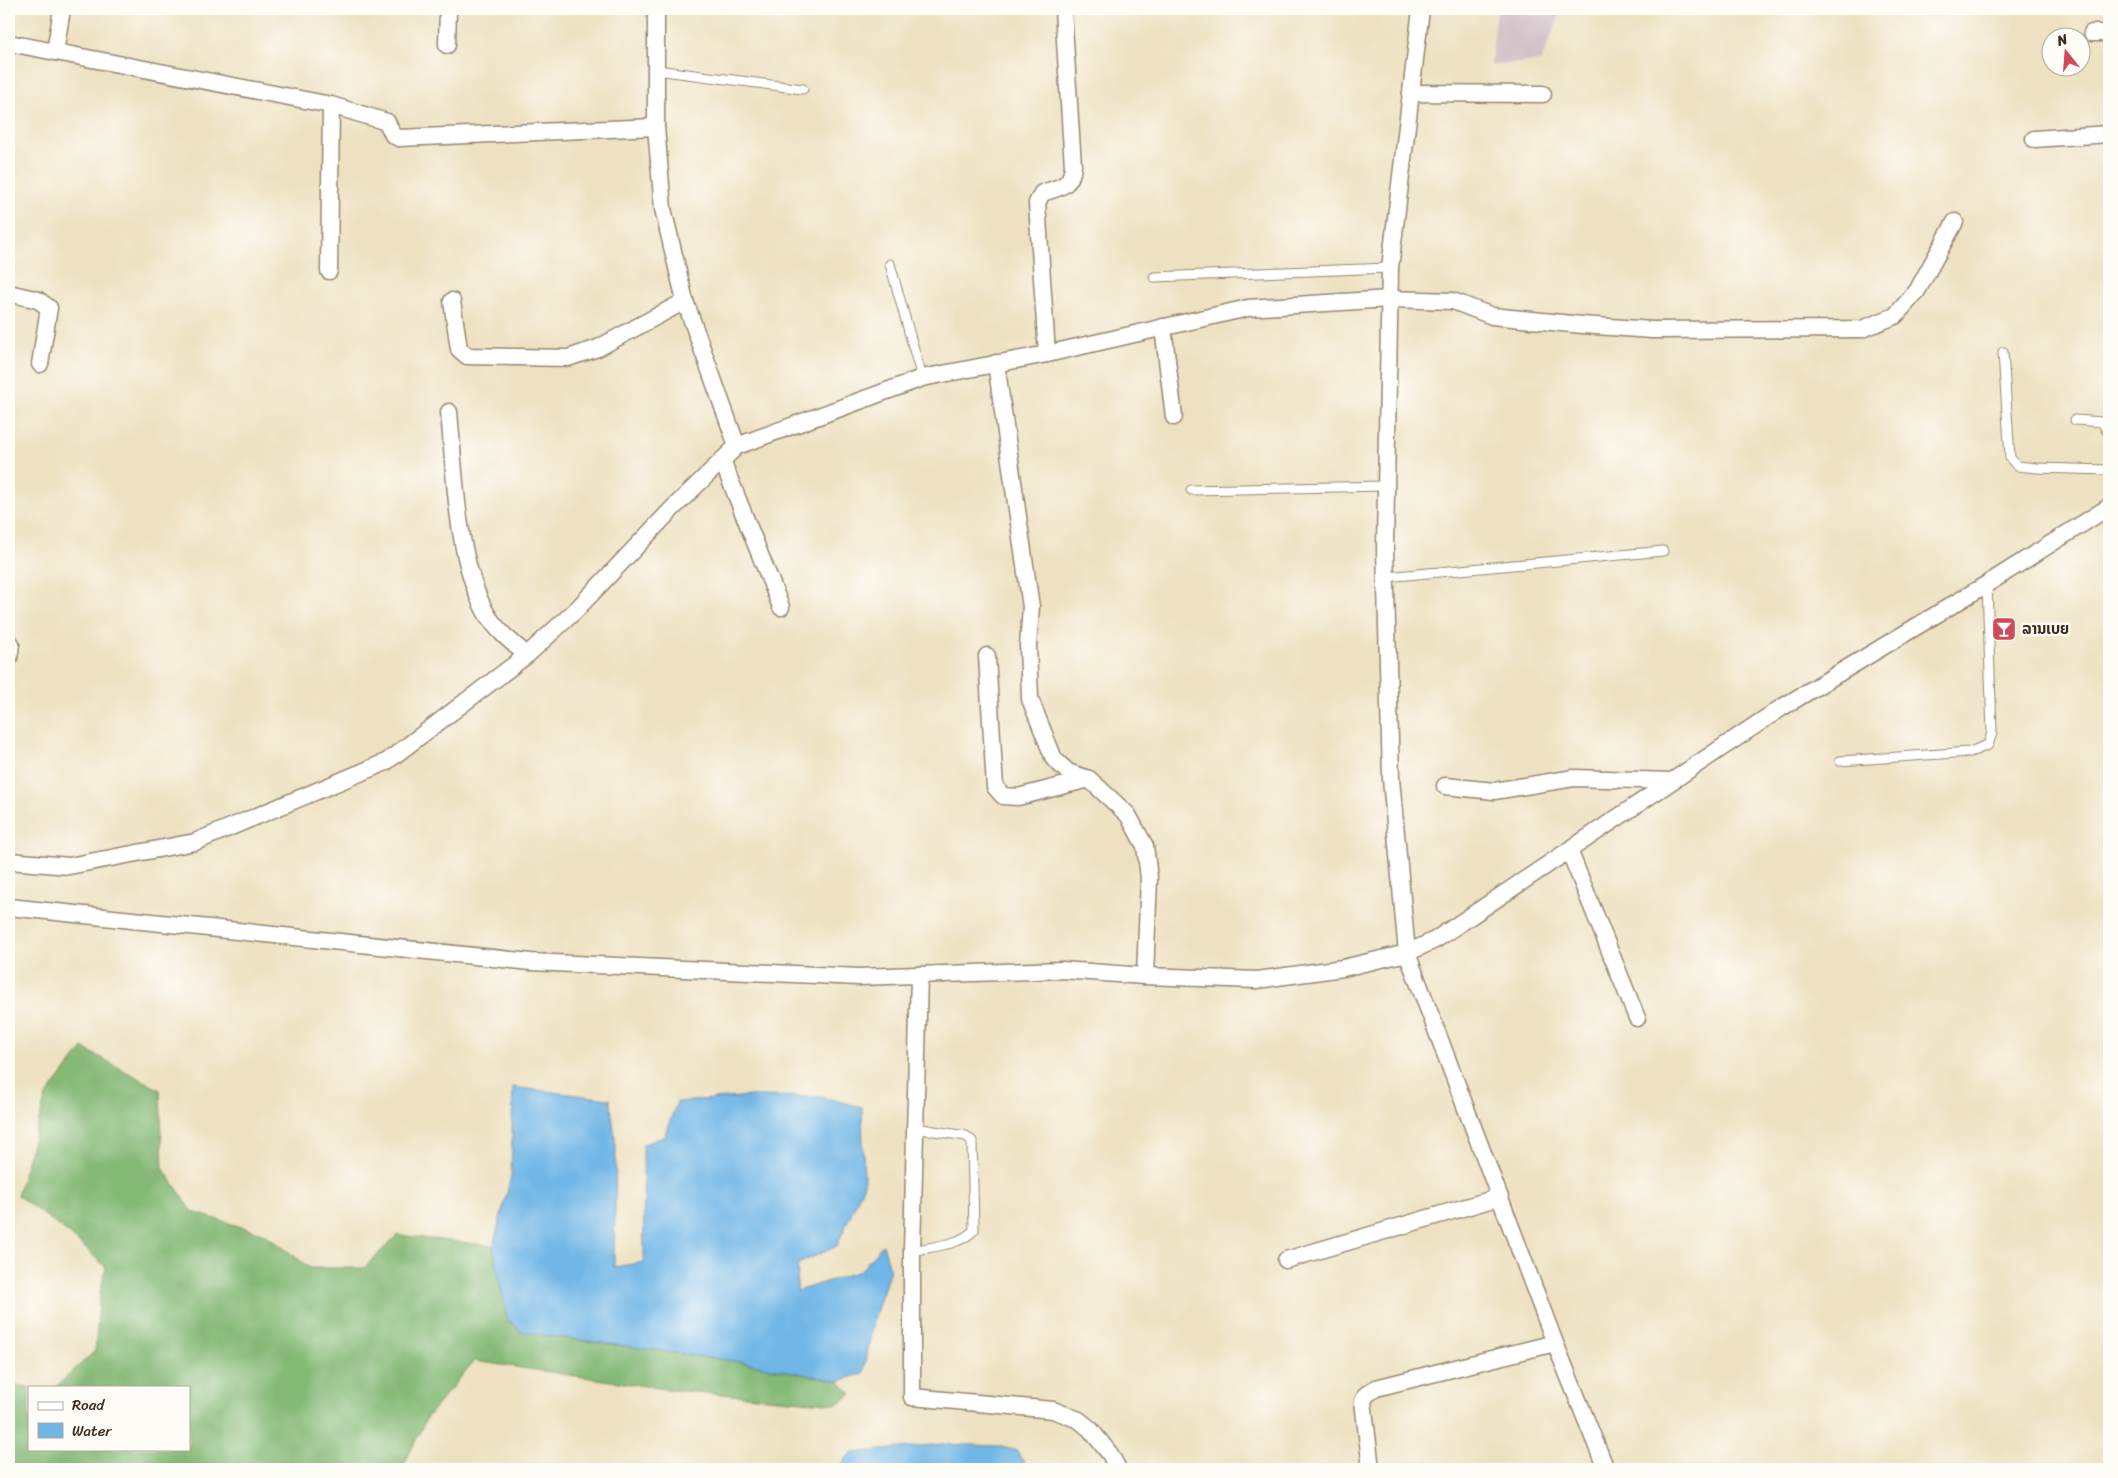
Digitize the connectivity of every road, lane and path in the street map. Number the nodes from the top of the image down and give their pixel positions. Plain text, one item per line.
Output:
1 (62, 9) edge
2 (448, 9) edge
3 (656, 9) edge
4 (1063, 9) edge
5 (1421, 9) edge
6 (2092, 33) dead end
7 (2109, 33) edge
8 (9, 44) edge
9 (447, 45) dead end
10 (55, 52) junction
11 (656, 70) junction
12 (803, 89) dead end
13 (1411, 93) junction
14 (1543, 94) dead end
15 (332, 105) junction
16 (656, 127) junction
17 (2109, 134) edge
18 (2034, 139) dead end
19 (1955, 222) dead end
20 (890, 264) dead end
21 (1390, 268) junction
22 (329, 271) dead end
23 (1154, 277) dead end
24 (9, 293) edge
25 (1389, 299) junction
26 (452, 301) dead end
27 (685, 301) junction
28 (1163, 327) junction
29 (2004, 352) dead end
30 (1047, 354) junction
31 (996, 363) junction
32 (40, 364) dead end
33 (922, 378) junction
34 (449, 412) dead end
35 (1174, 417) dead end
36 (2075, 420) dead end
37 (2109, 434) edge
38 (737, 446) junction
39 (722, 460) junction
40 (2109, 470) edge
41 (1386, 486) junction
42 (1191, 490) dead end
43 (2109, 507) edge
44 (1663, 551) dead end
45 (1386, 576) junction
46 (1987, 584) junction
47 (781, 607) dead end
48 (527, 655) junction
49 (987, 656) dead end
50 (1840, 761) dead end
51 (1089, 779) junction
52 (1671, 781) junction
53 (1444, 786) dead end
54 (1569, 850) junction
55 (9, 861) edge
56 (9, 907) edge
57 (1407, 954) junction
58 (919, 975) junction
59 (1145, 976) junction
60 (1637, 1018) dead end
61 (915, 1128) junction
62 (1500, 1196) junction
63 (912, 1251) junction
64 (1286, 1260) dead end
65 (1555, 1343) junction
66 (1118, 1469) edge
67 (1371, 1469) edge
68 (1606, 1469) edge

1 - 10 street
2 - 9 street
3 - 11 street
4 - 30 street
5 - 13 street
6 - 7 street
8 - 10 street
10 - 15 street
11 - 12 lane
11 - 16 street
13 - 14 street
13 - 21 street
15 - 16 street
15 - 22 street
16 - 27 street
17 - 18 street
19 - 25 street
20 - 33 lane
21 - 23 lane
21 - 25 street
24 - 32 street
25 - 28 street
25 - 41 street
26 - 27 street
27 - 38 street
28 - 30 street
28 - 35 street
29 - 40 lane
30 - 31 street
31 - 33 street
31 - 51 street
33 - 38 street
34 - 48 street
36 - 37 lane
38 - 39 street
39 - 47 street
39 - 48 street
41 - 42 lane
41 - 45 street
43 - 46 street
44 - 45 lane
45 - 57 street
46 - 50 lane
46 - 52 street
48 - 55 street
49 - 51 street
51 - 59 street
52 - 53 street
52 - 54 street
54 - 57 street
54 - 60 street
56 - 58 street
57 - 59 street
57 - 62 street
58 - 59 street
58 - 61 street
61 - 63 street
61 - 63 lane
62 - 64 street
62 - 65 street
63 - 66 street
65 - 67 street
65 - 68 street

